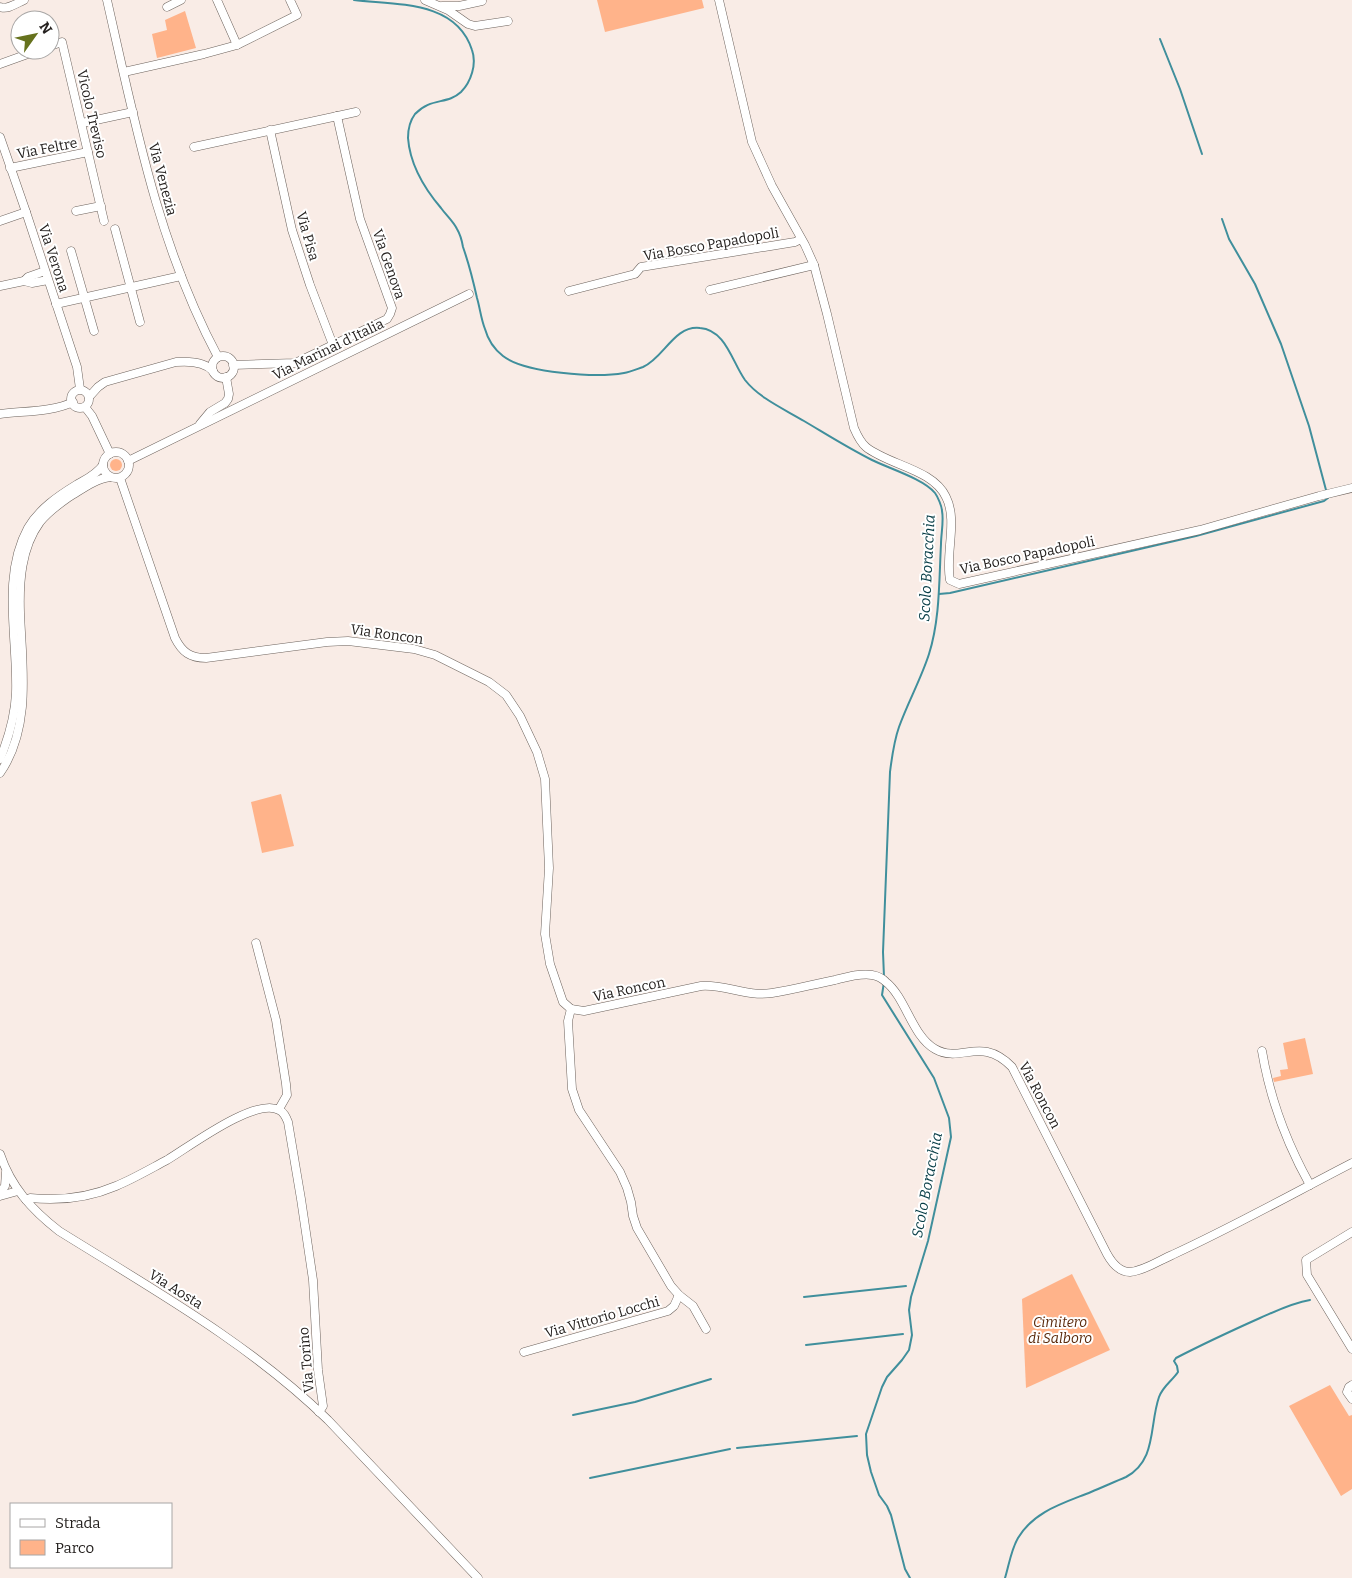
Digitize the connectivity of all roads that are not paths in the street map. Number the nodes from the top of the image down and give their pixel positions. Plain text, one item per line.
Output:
1 (24, 0) edge
2 (107, 0) edge
3 (181, 0) edge
4 (217, 0) edge
5 (290, 0) edge
6 (424, 0) edge
7 (482, 0) edge
8 (719, 0) edge
9 (440, 6) junction
10 (0, 7) edge
11 (167, 7) dead end
12 (508, 21) dead end
13 (60, 43) edge
14 (237, 45) junction
15 (124, 72) junction
16 (133, 112) junction
17 (356, 112) dead end
18 (337, 116) junction
19 (82, 123) junction
20 (270, 130) junction
21 (0, 137) edge
22 (194, 148) dead end
23 (2, 151) edge
24 (88, 152) junction
25 (10, 168) junction
26 (101, 206) junction
27 (76, 211) dead end
28 (26, 212) junction
29 (0, 220) edge
30 (104, 221) dead end
31 (115, 229) dead end
32 (801, 239) junction
33 (71, 251) dead end
34 (814, 265) junction
35 (45, 271) junction
36 (180, 276) junction
37 (48, 280) junction
38 (24, 281) junction
39 (0, 286) edge
40 (131, 287) junction
41 (710, 290) dead end
42 (568, 291) dead end
43 (470, 294) dead end
44 (84, 298) junction
45 (56, 304) junction
46 (140, 322) dead end
47 (94, 331) dead end
48 (333, 345) junction
49 (218, 357) junction
50 (234, 365) junction
51 (213, 371) junction
52 (226, 378) junction
53 (80, 389) junction
54 (89, 397) junction
55 (73, 402) junction
56 (85, 407) junction
57 (0, 414) edge
58 (197, 428) junction
59 (110, 454) junction
60 (128, 461) junction
61 (103, 465) junction
62 (110, 477) junction
63 (120, 478) junction
64 (1352, 488) edge
65 (0, 759) edge
66 (0, 772) edge
67 (256, 943) dead end
68 (571, 1009) junction
69 (1262, 1051) dead end
70 (279, 1109) junction
71 (0, 1154) edge
72 (1352, 1163) edge
73 (6, 1170) junction
74 (1310, 1185) junction
75 (18, 1191) junction
76 (0, 1194) edge
77 (26, 1200) junction
78 (1352, 1232) edge
79 (679, 1295) junction
80 (706, 1329) dead end
81 (1352, 1349) edge
82 (524, 1352) dead end
83 (1352, 1385) edge
84 (1352, 1399) edge
85 (319, 1412) junction
86 (478, 1578) edge

1 - 10 street
2 - 15 street, Via Venezia
3 - 11 street
4 - 14 street
5 - 14 street
6 - 9 street
7 - 9 street
8 - 32 street, Via Bosco Papadopoli
9 - 12 street
13 - 19 street, Vicolo Treviso
14 - 15 street
15 - 16 street, Via Venezia
16 - 19 street
16 - 36 street, Via Venezia
17 - 18 street
18 - 20 street
18 - 48 street, Via Genova
19 - 24 street, Vicolo Treviso
20 - 22 street
20 - 48 street, Via Pisa
21 - 23 street, Via Verona
23 - 25 street, Via Verona
24 - 25 street, Via Feltre
24 - 26 street, Vicolo Treviso
25 - 28 street, Via Verona
26 - 27 street
26 - 30 street, Vicolo Treviso
28 - 29 street
28 - 35 street, Via Verona
31 - 40 street
32 - 34 street, Via Bosco Papadopoli
32 - 42 street, Via Bosco Papadopoli
33 - 44 street
34 - 41 street
34 - 64 street, Via Bosco Papadopoli
35 - 37 street, Via Verona
35 - 38 street
36 - 40 street
36 - 49 street, Via Venezia
37 - 38 street
37 - 45 street, Via Verona
38 - 39 street
40 - 44 street
40 - 46 street
43 - 58 street, Via Marinai d'Italia
44 - 45 street
44 - 47 street
45 - 53 street, Via Verona
48 - 50 street, Via Genova
49 - 50 street
49 - 51 street
50 - 52 street
51 - 52 street
51 - 54 street
52 - 58 street, Via Marinai d'Italia
53 - 54 street
53 - 55 street
54 - 56 street
55 - 56 street
55 - 57 street
56 - 59 street
58 - 60 street, Via Marinai d'Italia
59 - 60 street
59 - 61 street
60 - 63 street
61 - 62 street
61 - 65 street
62 - 63 street
62 - 66 street
63 - 68 street, Via Roncon
67 - 70 street
68 - 74 street, Via Roncon
68 - 79 street, Via Vittorio Locchi
69 - 74 street
70 - 77 street
70 - 85 street, Via Torino
71 - 73 street
72 - 74 street, Via Roncon
73 - 75 street
73 - 76 street
75 - 76 street
75 - 77 street, Via Aosta
77 - 85 street, Via Aosta
78 - 81 street
79 - 80 street, Via Vittorio Locchi
79 - 82 street, Via Vittorio Locchi
83 - 84 street
85 - 86 street, Via Torino

